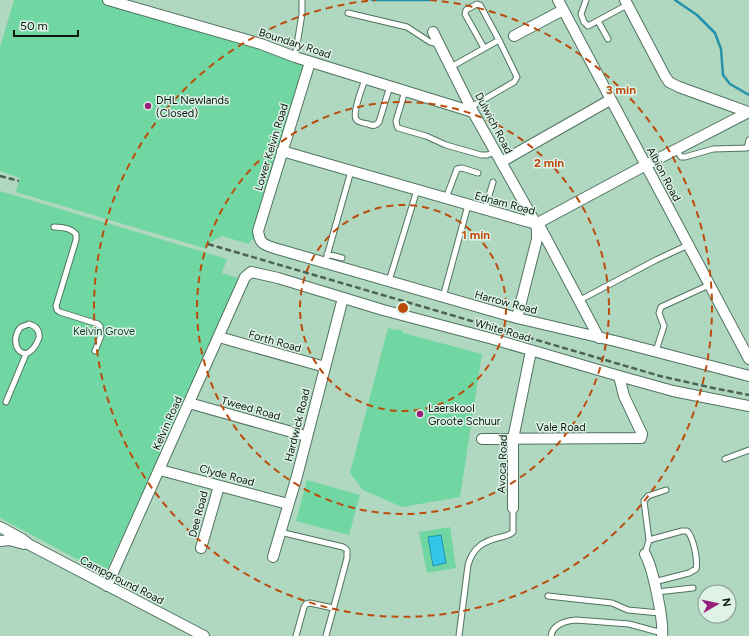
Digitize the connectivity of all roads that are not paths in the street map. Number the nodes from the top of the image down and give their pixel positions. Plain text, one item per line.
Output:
1 (108, 0) edge
2 (302, 0) edge
3 (558, 0) edge
4 (586, 0) edge
5 (626, 3) edge
6 (563, 10) junction
7 (348, 13) dead end
8 (598, 21) junction
9 (433, 32) dead end
10 (514, 36) dead end
11 (608, 39) dead end
12 (499, 40) junction
13 (439, 44) junction
14 (484, 48) junction
15 (295, 57) junction
16 (310, 62) junction
17 (451, 67) junction
18 (365, 79) junction
19 (390, 86) junction
20 (406, 91) junction
21 (610, 100) junction
22 (472, 110) junction
23 (749, 112) edge
24 (749, 140) edge
25 (676, 149) junction
26 (748, 149) edge
27 (282, 151) junction
28 (495, 152) junction
29 (501, 162) junction
30 (646, 165) junction
31 (351, 171) junction
32 (478, 173) dead end
33 (494, 182) dead end
34 (417, 190) junction
35 (446, 198) junction
36 (468, 205) junction
37 (485, 210) junction
38 (537, 224) junction
39 (54, 227) dead end
40 (260, 240) joint
41 (688, 245) junction
42 (326, 258) junction
43 (342, 258) dead end
44 (251, 272) joint
45 (389, 281) junction
46 (709, 285) junction
47 (442, 297) junction
48 (343, 298) junction
49 (580, 300) junction
50 (517, 318) junction
51 (219, 337) junction
52 (599, 338) junction
53 (95, 351) dead end
54 (531, 351) junction
55 (656, 351) junction
56 (26, 354) junction
57 (749, 360) edge
58 (325, 367) junction
59 (619, 376) junction
60 (749, 376) edge
61 (6, 402) dead end
62 (189, 403) junction
63 (749, 406) edge
64 (306, 436) junction
65 (482, 439) dead end
66 (513, 439) junction
67 (749, 450) edge
68 (725, 459) dead end
69 (160, 470) junction
70 (219, 486) junction
71 (666, 490) dead end
72 (288, 504) junction
73 (512, 508) joint
74 (0, 527) edge
75 (280, 532) junction
76 (649, 540) junction
77 (0, 541) edge
78 (30, 545) junction
79 (201, 548) dead end
80 (645, 554) joint
81 (273, 557) dead end
82 (107, 586) junction
83 (655, 587) junction
84 (693, 588) dead end
85 (548, 596) dead end
86 (333, 608) junction
87 (660, 613) junction
88 (662, 635) edge
89 (204, 636) edge
90 (296, 636) edge
91 (326, 636) edge
92 (459, 636) edge
93 (551, 636) edge

1 - 15 street, Boundary Road
2 - 15 lane
3 - 6 street, Albion Road
4 - 8 lane
5 - 8 lane
5 - 23 street
6 - 10 street
6 - 21 street, Albion Road
7 - 13 lane
8 - 11 lane
9 - 13 street, Dulwich Road
12 - 14 lane
12 - 14 lane
12 - 22 lane
13 - 17 street, Dulwich Road
14 - 17 lane
15 - 16 street, Boundary Road
16 - 18 street, Boundary Road
16 - 27 street, Lower Kelvin Road
17 - 22 street, Dulwich Road
18 - 19 street, Boundary Road
18 - 19 lane
19 - 20 street, Boundary Road
20 - 22 street, Boundary Road
20 - 28 lane
21 - 29 street
21 - 30 street, Albion Road
22 - 28 street, Dulwich Road
23 - 25 street, Ednam Road
24 - 26 lane
25 - 26 lane
25 - 30 street, Ednam Road
27 - 31 street, Ednam Road
27 - 40 street, Lower Kelvin Road
28 - 29 street, Dulwich Road
29 - 38 street, Dulwich Road
30 - 38 street, Ednam Road
30 - 41 street, Albion Road
31 - 34 street, Ednam Road
31 - 42 lane
32 - 35 lane
33 - 37 lane
34 - 35 street, Ednam Road
34 - 45 lane
35 - 36 street, Ednam Road
36 - 37 street, Ednam Road
36 - 47 lane
37 - 38 street, Ednam Road
38 - 49 street, Dulwich Road
38 - 50 street
39 - 53 lane
40 - 42 street, Harrow Road
41 - 46 street, Albion Road
41 - 49 lane
42 - 43 lane
42 - 45 street, Harrow Road
44 - 48 street, White Road
44 - 51 street, Kelvin Road
45 - 47 street, Harrow Road
46 - 55 lane
46 - 57 street, Albion Road
47 - 50 street, Harrow Road
48 - 54 street, White Road
48 - 58 street, Hardwick Road
49 - 52 street, Dulwich Road
50 - 52 street, Harrow Road
51 - 58 street, Forth Road
51 - 62 street, Kelvin Road
52 - 55 street, Harrow Road
54 - 59 street, White Road
54 - 66 street, Avoca Road
55 - 60 street, Harrow Road
56 - 56 lane
56 - 61 lane
58 - 64 street, Hardwick Road
59 - 63 street, White Road
59 - 66 street, Vale Road
62 - 64 street, Tweed Road
62 - 69 street, Kelvin Road
64 - 72 street, Hardwick Road
65 - 66 street, Vale Road
66 - 73 street, Avoca Road
67 - 68 lane
69 - 70 street, Clyde Road
69 - 82 street, Kelvin Road
70 - 72 street, Clyde Road
70 - 79 street, Dee Road
71 - 76 lane
72 - 75 street, Hardwick Road
73 - 92 lane
74 - 78 street, Campground Road
75 - 81 street, Hardwick Road
75 - 86 lane
76 - 80 lane
76 - 83 lane
77 - 78 street, Campground Road
78 - 82 street, Campground Road
80 - 83 street
82 - 89 street, Campground Road
83 - 84 lane
83 - 87 street
85 - 87 lane
86 - 90 lane
86 - 91 lane
87 - 88 street
88 - 93 lane

